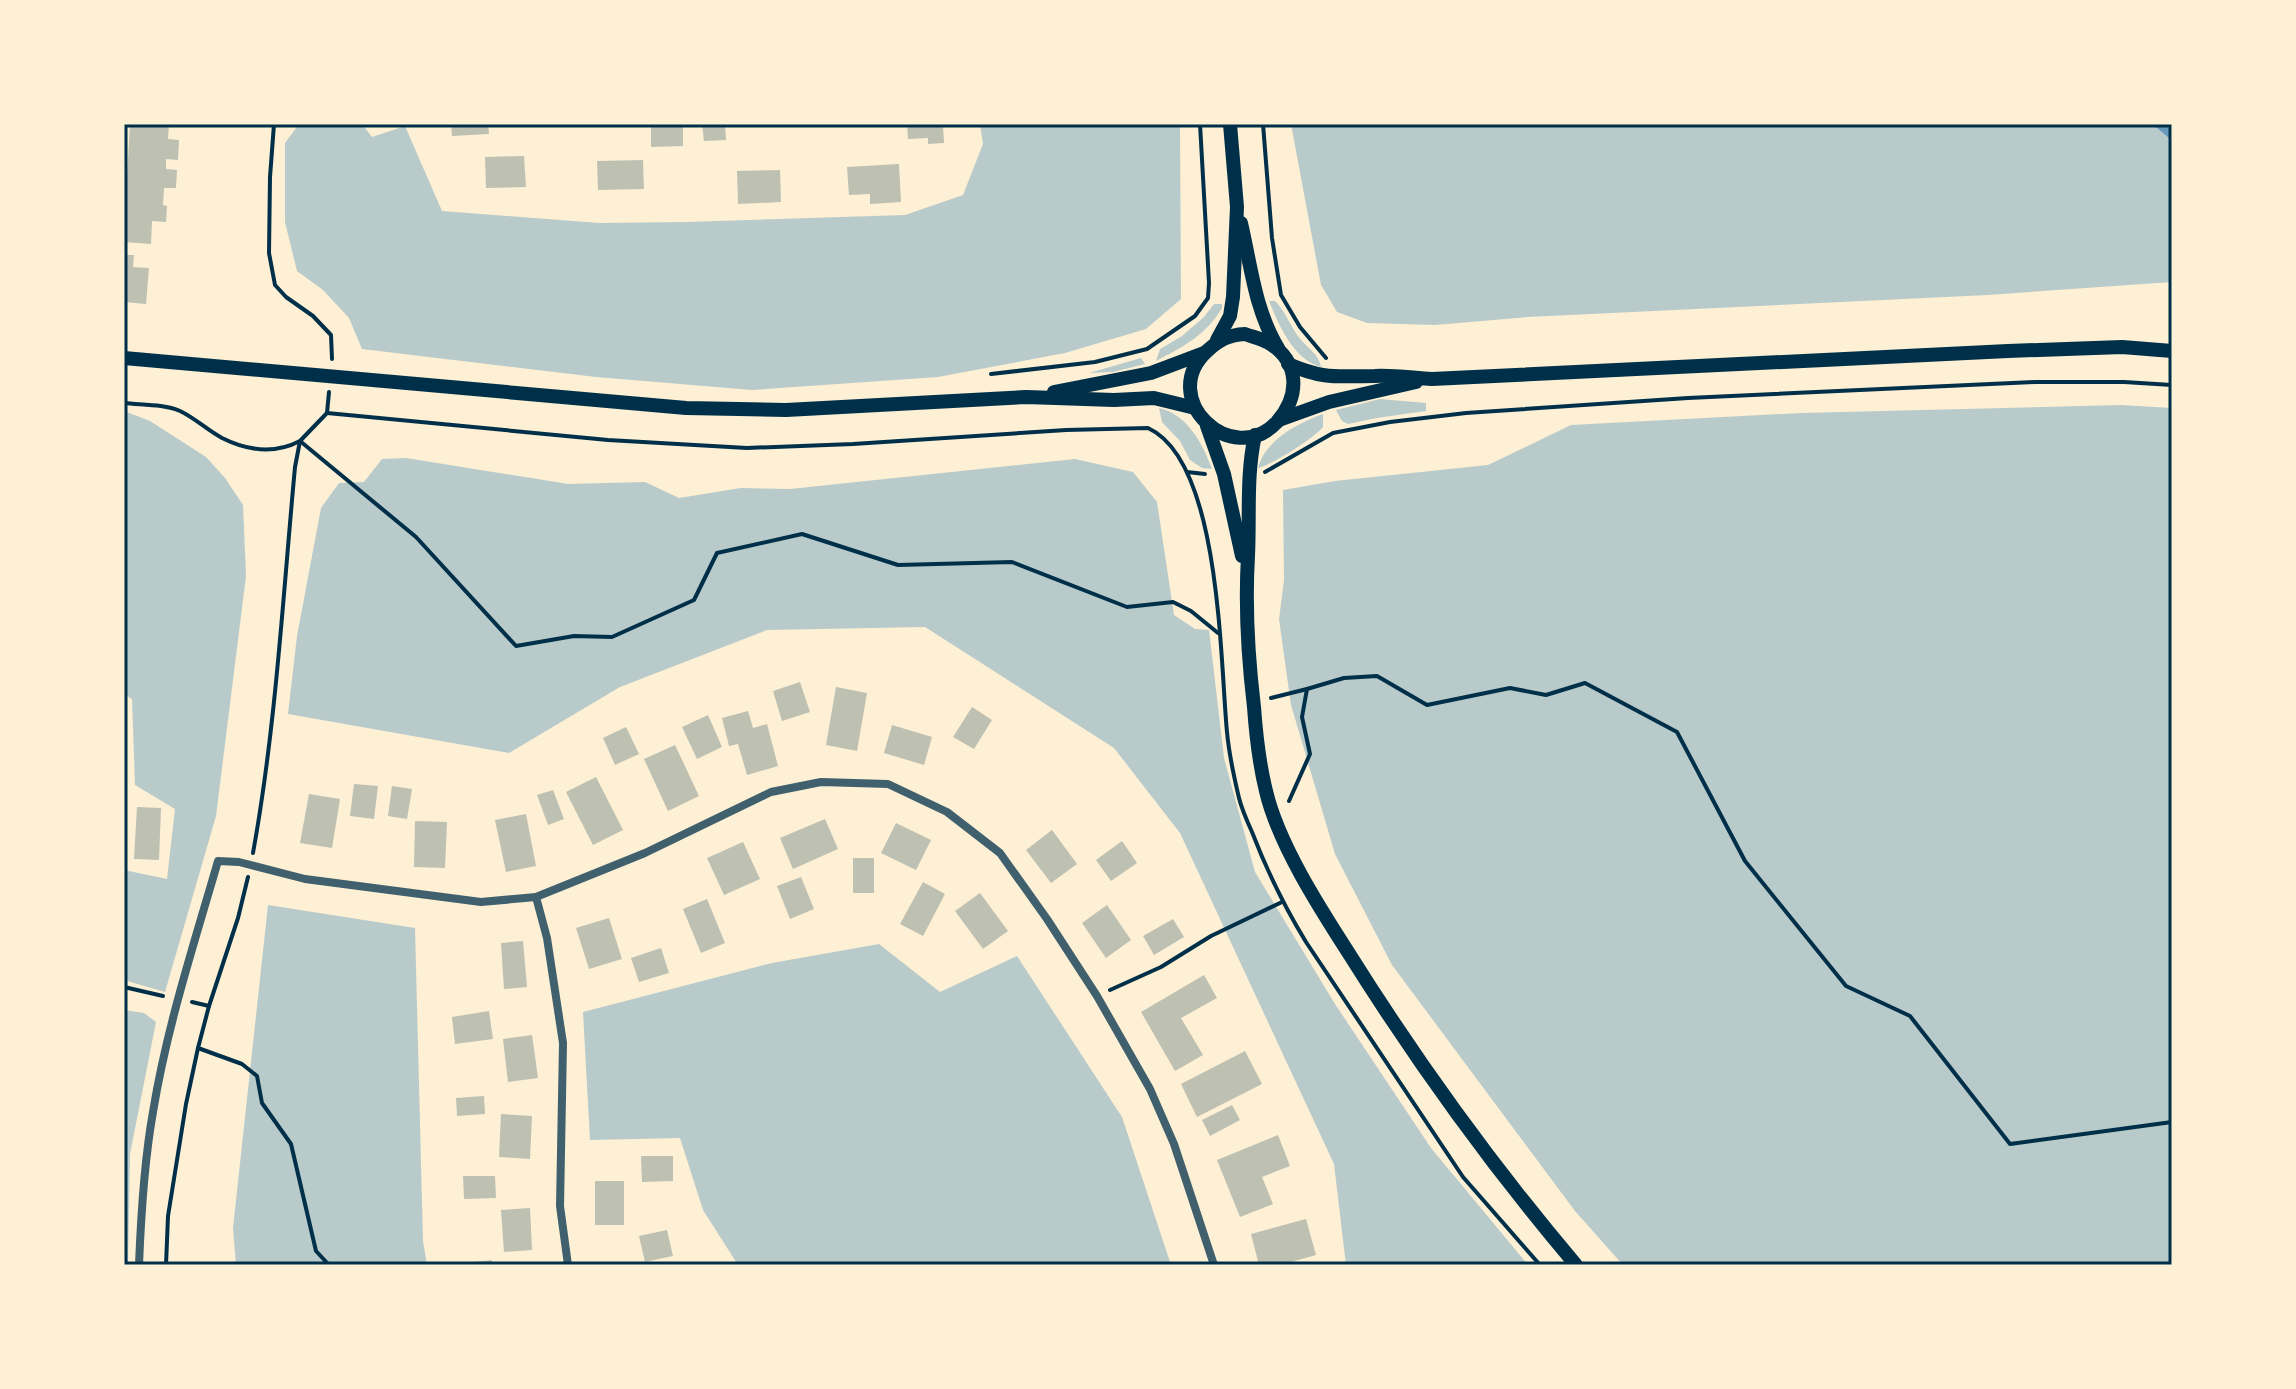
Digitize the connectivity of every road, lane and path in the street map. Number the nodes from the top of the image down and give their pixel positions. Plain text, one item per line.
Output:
1 (274, 124) edge
2 (1200, 124) edge
3 (1230, 124) edge
4 (1263, 124) edge
5 (1237, 207) junction
6 (1210, 348) junction
7 (2172, 351) edge
8 (124, 358) edge
9 (1284, 358) junction
10 (991, 374) dead end
11 (330, 377) junction
12 (1329, 377) junction
13 (1432, 379) junction
14 (2172, 385) edge
15 (1026, 397) junction
16 (1329, 402) junction
17 (124, 403) edge
18 (1195, 408) junction
19 (327, 413) junction
20 (1279, 420) junction
21 (1207, 425) junction
22 (1333, 433) junction
23 (1255, 435) junction
24 (300, 441) junction
25 (1187, 472) junction
26 (1224, 474) junction
27 (1248, 474) junction
28 (1246, 578) junction
29 (1219, 634) junction
30 (1307, 689) junction
31 (1253, 703) junction
32 (1278, 825) junction
33 (251, 865) junction
34 (536, 897) junction
35 (1282, 902) junction
36 (1097, 996) junction
37 (198, 1048) junction
38 (2172, 1122) edge
39 (139, 1265) edge
40 (166, 1265) edge
41 (329, 1265) edge
42 (568, 1265) edge
43 (1214, 1265) edge
44 (1540, 1265) edge
45 (1576, 1265) edge

1 - 11 path
2 - 10 path
3 - 5 main road
4 - 12 path
5 - 6 main road
5 - 9 main road
6 - 9 main road
6 - 15 main road
6 - 18 main road
7 - 13 main road
8 - 11 main road
9 - 12 main road
9 - 20 main road
11 - 15 main road
11 - 19 path
12 - 13 main road
13 - 16 main road
14 - 22 path
15 - 18 main road
16 - 20 main road
16 - 22 path
17 - 24 path
18 - 21 main road
19 - 24 path
19 - 25 path
20 - 23 main road
21 - 23 main road
21 - 26 main road
22 - 27 path
23 - 27 main road
24 - 29 path
24 - 33 path
25 - 26 path
25 - 29 path
26 - 28 main road
27 - 28 main road
28 - 31 main road
29 - 35 path
30 - 31 path
30 - 32 path
30 - 38 path
31 - 32 main road
32 - 45 main road
33 - 34 street
33 - 37 path
33 - 39 street
34 - 36 street
34 - 42 street
35 - 36 path
35 - 44 path
36 - 43 street
37 - 40 path
37 - 41 path

